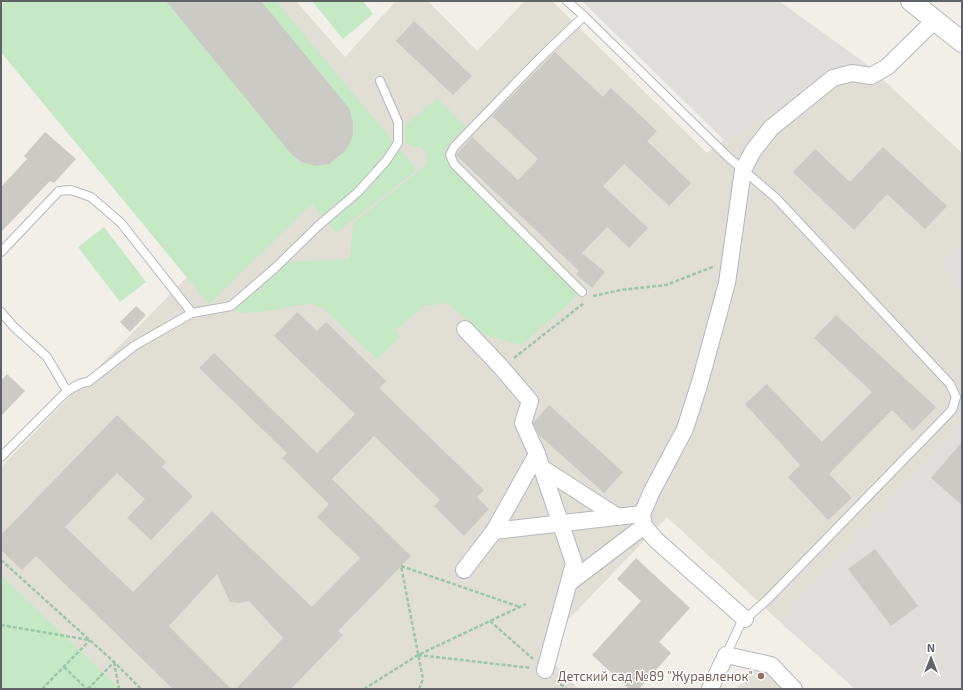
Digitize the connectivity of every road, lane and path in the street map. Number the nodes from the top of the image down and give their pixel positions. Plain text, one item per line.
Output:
1 (567, 1) edge
2 (912, 1) edge
3 (584, 16) junction
4 (934, 20) junction
5 (962, 42) edge
6 (380, 81) dead end
7 (743, 170) junction
8 (1, 252) edge
9 (730, 260) junction
10 (582, 292) dead end
11 (1, 312) edge
12 (192, 313) junction
13 (465, 329) dead end
14 (502, 367) junction
15 (67, 391) junction
16 (1, 457) edge
17 (540, 461) junction
18 (618, 517) junction
19 (643, 520) junction
20 (562, 523) junction
21 (494, 531) junction
22 (1, 560) edge
23 (464, 570) dead end
24 (569, 583) junction
25 (526, 604) dead end
26 (520, 607) junction
27 (745, 619) junction
28 (490, 621) junction
29 (1, 625) edge
30 (90, 640) junction
31 (418, 655) junction
32 (726, 655) junction
33 (114, 662) junction
34 (64, 667) junction
35 (545, 670) junction
36 (42, 689) edge
37 (87, 689) edge
38 (119, 689) edge
39 (140, 689) edge
40 (364, 689) edge
41 (419, 689) edge
42 (566, 689) edge
43 (710, 689) edge
44 (794, 689) edge

1 - 3 lane
2 - 4 street
3 - 7 lane
3 - 10 lane
4 - 5 street
4 - 7 street
6 - 12 lane
7 - 9 street
7 - 27 lane
8 - 12 lane
9 - 14 path
9 - 19 street
11 - 15 lane
12 - 15 lane
13 - 14 street
14 - 17 street
15 - 16 lane
17 - 18 street
17 - 20 street
17 - 21 street
18 - 19 street
18 - 20 street
19 - 24 street
19 - 27 street
20 - 21 street
20 - 24 street
21 - 23 street
22 - 30 path
24 - 35 street
25 - 26 path
26 - 28 path
26 - 31 path
27 - 32 lane
28 - 31 path
28 - 35 path
29 - 30 path
30 - 33 path
30 - 34 path
31 - 35 path
31 - 40 path
31 - 41 path
32 - 43 street
32 - 44 street
33 - 37 path
33 - 38 path
33 - 39 path
34 - 36 path
34 - 37 path
35 - 42 path

